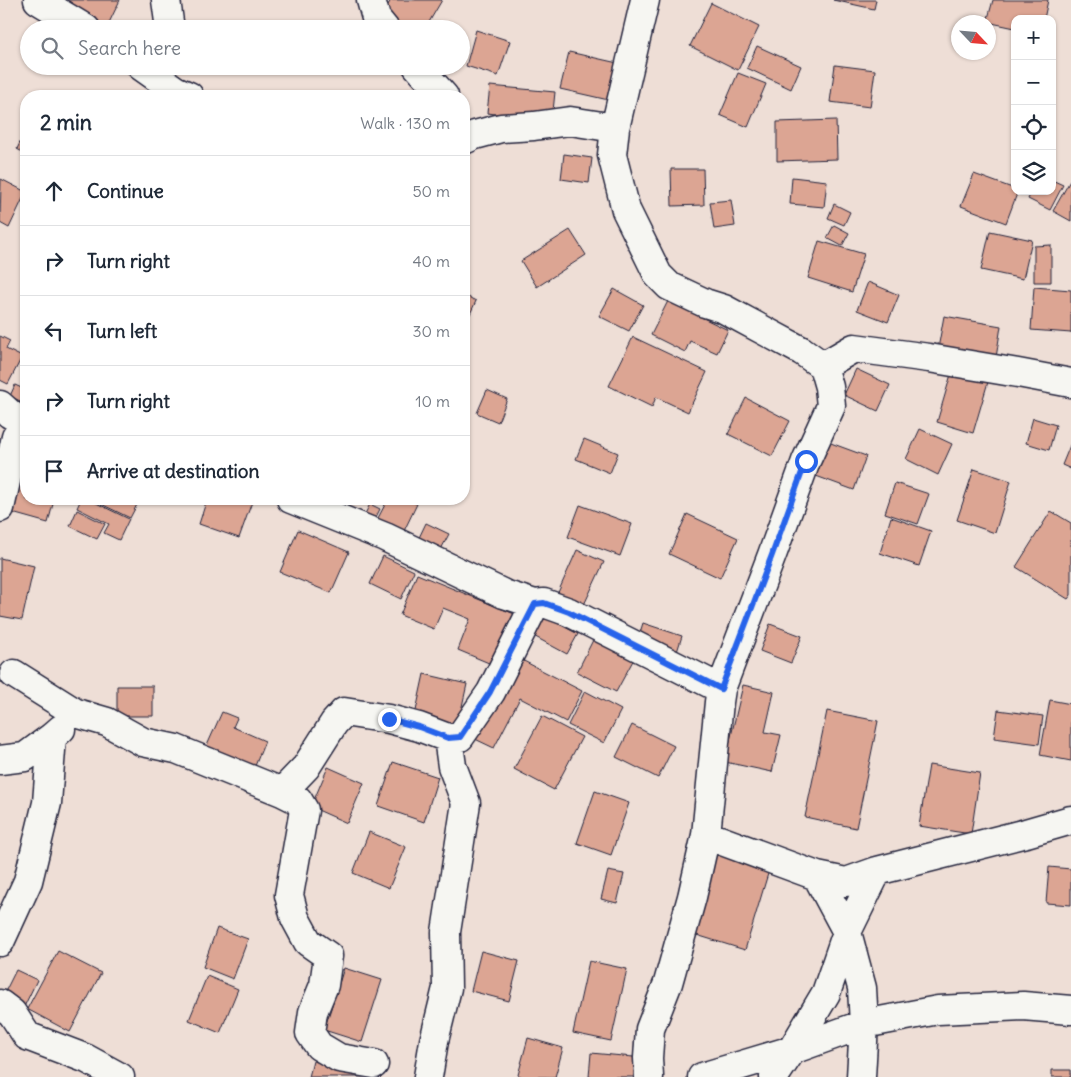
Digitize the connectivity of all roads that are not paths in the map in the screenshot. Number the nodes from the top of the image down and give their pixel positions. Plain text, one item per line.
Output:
1 (38, 0) edge
2 (166, 0) edge
3 (372, 0) edge
4 (645, 0) edge
5 (71, 20) edge
6 (169, 20) edge
7 (378, 20) edge
8 (160, 75) edge
9 (425, 75) edge
10 (180, 84) edge
11 (439, 90) edge
12 (615, 128) junction
13 (470, 132) edge
14 (823, 366) junction
15 (1071, 383) edge
16 (0, 405) edge
17 (20, 420) edge
18 (20, 431) edge
19 (305, 505) edge
20 (0, 508) edge
21 (535, 604) junction
22 (14, 674) dead end
23 (721, 689) junction
24 (76, 713) junction
25 (52, 737) junction
26 (448, 738) junction
27 (0, 760) edge
28 (282, 792) junction
29 (1071, 820) edge
30 (706, 835) junction
31 (877, 871) junction
32 (817, 876) junction
33 (847, 932) junction
34 (0, 942) edge
35 (0, 1004) edge
36 (1071, 1010) edge
37 (864, 1024) junction
38 (792, 1050) junction
39 (374, 1064) dead end
40 (120, 1077) edge
41 (428, 1077) edge
42 (649, 1077) edge
43 (702, 1077) edge
44 (774, 1077) edge
45 (861, 1077) edge

1 - 5 street
2 - 6 street
3 - 7 street
4 - 12 street
8 - 10 street
9 - 11 street
12 - 13 street
12 - 14 street
14 - 15 street
14 - 23 street
16 - 17 street
18 - 20 street
19 - 21 street
21 - 23 street
21 - 26 street
22 - 24 street
23 - 30 street
24 - 25 street
24 - 28 street
25 - 27 street
25 - 34 street
26 - 28 street
26 - 41 street
28 - 39 street
29 - 31 street
30 - 32 street
30 - 42 street
31 - 32 street
31 - 33 street
32 - 33 street
33 - 37 street
33 - 38 street
35 - 40 street
36 - 37 street
37 - 38 street
37 - 45 street
38 - 43 street
38 - 44 street

